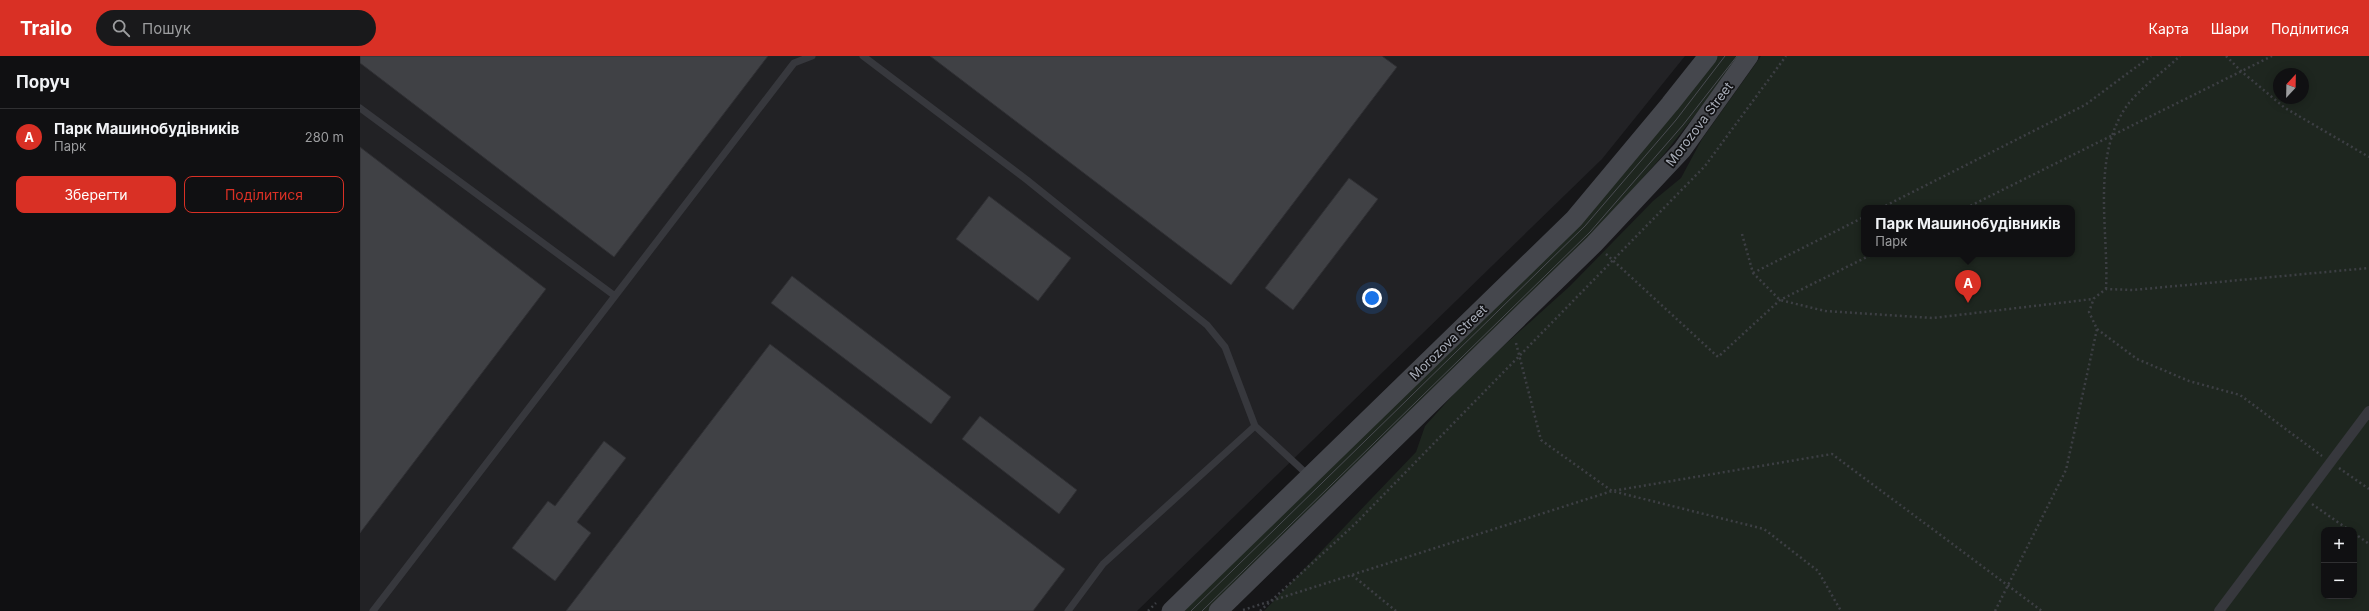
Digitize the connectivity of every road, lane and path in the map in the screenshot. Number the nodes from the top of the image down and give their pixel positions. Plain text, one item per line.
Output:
1 (812, 56) edge
2 (863, 56) edge
3 (1708, 56) edge
4 (1750, 56) edge
5 (1786, 56) edge
6 (2151, 56) edge
7 (2180, 56) edge
8 (2226, 56) edge
9 (2272, 56) edge
10 (2241, 72) junction
11 (360, 108) edge
12 (2111, 136) junction
13 (2369, 157) edge
14 (1887, 205) edge
15 (1972, 205) edge
16 (1861, 218) edge
17 (1742, 234) dead end
18 (1594, 244) junction
19 (1867, 257) edge
20 (1614, 261) junction
21 (2369, 268) edge
22 (1753, 272) junction
23 (2106, 289) junction
24 (615, 296) junction
25 (2093, 299) junction
26 (1780, 300) junction
27 (1511, 325) junction
28 (2097, 329) junction
29 (1519, 356) junction
30 (2369, 411) edge
31 (1255, 426) junction
32 (2331, 462) junction
33 (1310, 477) junction
34 (2369, 489) edge
35 (1612, 491) junction
36 (2304, 498) junction
37 (2345, 527) edge
38 (2357, 535) edge
39 (2369, 544) edge
40 (1352, 575) junction
41 (2007, 585) junction
42 (1269, 602) junction
43 (373, 611) edge
44 (1068, 611) edge
45 (1171, 611) edge
46 (1218, 611) edge
47 (1240, 611) edge
48 (1260, 611) edge
49 (1396, 611) edge
50 (1841, 611) edge
51 (1995, 611) edge
52 (2042, 611) edge
53 (2219, 611) edge

1 - 24 lane
2 - 31 lane
3 - 33 main road, Morozova Street
4 - 18 main road, Morozova Street
5 - 20 path
6 - 14 path
7 - 12 path
8 - 10 path
9 - 10 path
10 - 12 path
10 - 13 path
11 - 24 lane
12 - 15 path
12 - 23 path
16 - 22 path
17 - 22 path
18 - 20 path
18 - 27 main road, Morozova Street
19 - 26 path
20 - 26 path
20 - 29 path
21 - 23 path
22 - 26 path
23 - 25 path
24 - 43 lane
25 - 26 path
25 - 28 path
27 - 29 path
27 - 46 main road, Morozova Street
28 - 32 path
28 - 41 path
29 - 35 path
29 - 42 path
30 - 32 street
31 - 33 lane
31 - 44 lane
32 - 34 path
32 - 36 street
33 - 45 main road, Morozova Street
35 - 40 path
35 - 41 path
35 - 50 path
36 - 37 path
36 - 53 street
38 - 39 path
40 - 42 path
40 - 49 path
41 - 51 path
41 - 52 path
42 - 47 path
42 - 48 path

